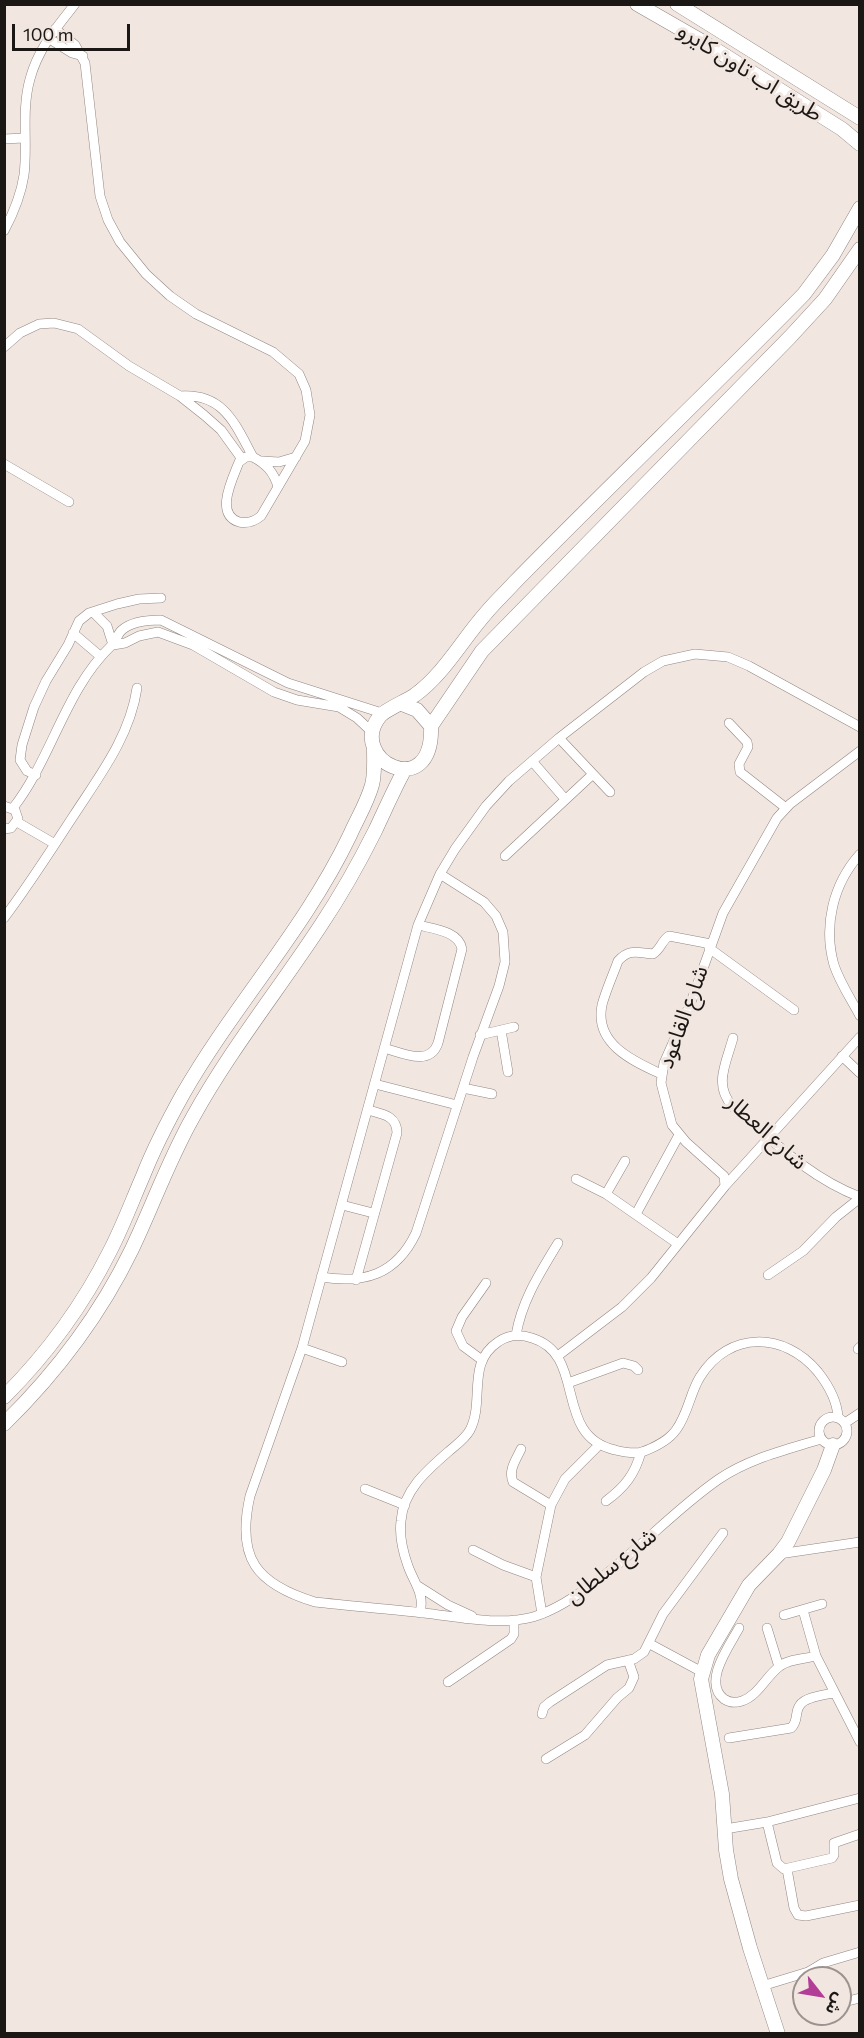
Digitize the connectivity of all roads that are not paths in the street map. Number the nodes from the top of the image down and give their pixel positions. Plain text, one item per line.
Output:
1 (75, 4) edge
2 (637, 4) edge
3 (676, 4) edge
4 (55, 29) junction
5 (48, 38) junction
6 (83, 56) junction
7 (808, 87) junction
8 (798, 102) junction
9 (860, 118) edge
10 (24, 138) junction
11 (4, 139) edge
12 (860, 144) edge
13 (860, 208) edge
14 (4, 231) edge
15 (860, 249) edge
16 (4, 347) edge
17 (728, 371) junction
18 (741, 388) junction
19 (180, 396) junction
20 (296, 457) junction
21 (242, 459) junction
22 (257, 459) junction
23 (4, 464) edge
24 (278, 486) junction
25 (69, 502) dead end
26 (161, 598) dead end
27 (93, 612) junction
28 (161, 620) junction
29 (158, 632) junction
30 (73, 633) junction
31 (467, 637) junction
32 (112, 645) junction
33 (482, 651) junction
34 (100, 656) junction
35 (233, 657) junction
36 (226, 666) junction
37 (137, 688) dead end
38 (402, 704) junction
39 (382, 713) junction
40 (729, 723) dead end
41 (431, 726) junction
42 (860, 727) edge
43 (372, 732) junction
44 (559, 738) junction
45 (374, 749) junction
46 (860, 751) edge
47 (532, 761) junction
48 (405, 770) junction
49 (36, 774) junction
50 (592, 774) junction
51 (610, 792) dead end
52 (566, 799) junction
53 (9, 807) edge
54 (786, 808) junction
55 (17, 822) junction
56 (4, 829) edge
57 (55, 844) junction
58 (860, 854) edge
59 (505, 856) dead end
60 (440, 874) junction
61 (4, 918) edge
62 (418, 925) junction
63 (710, 946) junction
64 (794, 1010) dead end
65 (860, 1016) edge
66 (514, 1027) dead end
67 (501, 1030) junction
68 (480, 1035) junction
69 (860, 1037) edge
70 (733, 1038) dead end
71 (384, 1048) junction
72 (842, 1056) junction
73 (508, 1072) dead end
74 (860, 1073) edge
75 (661, 1074) junction
76 (375, 1084) junction
77 (463, 1088) junction
78 (492, 1094) dead end
79 (457, 1104) junction
80 (368, 1110) junction
81 (679, 1135) junction
82 (769, 1138) junction
83 (625, 1161) dead end
84 (576, 1179) dead end
85 (725, 1186) junction
86 (606, 1194) junction
87 (860, 1197) edge
88 (342, 1205) junction
89 (373, 1213) junction
90 (636, 1214) junction
91 (558, 1243) dead end
92 (678, 1244) junction
93 (768, 1275) dead end
94 (321, 1278) junction
95 (356, 1280) junction
96 (486, 1283) dead end
97 (516, 1335) junction
98 (302, 1348) junction
99 (558, 1355) junction
100 (482, 1360) junction
101 (342, 1362) dead end
102 (638, 1370) dead end
103 (568, 1383) junction
104 (4, 1397) edge
105 (860, 1413) edge
106 (841, 1420) junction
107 (4, 1424) edge
108 (827, 1442) junction
109 (599, 1445) junction
110 (521, 1449) dead end
111 (641, 1452) junction
112 (365, 1490) dead end
113 (606, 1500) dead end
114 (405, 1505) junction
115 (551, 1505) junction
116 (723, 1533) dead end
117 (860, 1542) edge
118 (473, 1550) dead end
119 (779, 1554) junction
120 (536, 1577) junction
121 (417, 1584) junction
122 (822, 1604) dead end
123 (803, 1610) junction
124 (420, 1613) junction
125 (542, 1614) junction
126 (784, 1615) dead end
127 (482, 1619) junction
128 (514, 1620) junction
129 (739, 1628) dead end
130 (767, 1628) dead end
131 (650, 1644) junction
132 (816, 1656) junction
133 (628, 1660) junction
134 (778, 1667) junction
135 (702, 1672) junction
136 (448, 1682) dead end
137 (833, 1693) junction
138 (542, 1714) dead end
139 (729, 1738) dead end
140 (860, 1742) edge
141 (546, 1759) dead end
142 (860, 1798) edge
143 (767, 1822) junction
144 (724, 1829) junction
145 (860, 1834) edge
146 (787, 1869) junction
147 (860, 1905) edge
148 (746, 1949) junction
149 (860, 1952) edge
150 (762, 1986) junction
151 (770, 2034) edge
152 (778, 2034) edge

1 - 4 street
2 - 8 street, طريق اب تاون كايرو
3 - 7 street, طريق اب تاون كايرو
4 - 5 street
4 - 6 street
5 - 6 street
5 - 10 street
6 - 20 street
7 - 8 street
7 - 9 street, طريق اب تاون كايرو
8 - 12 street, طريق اب تاون كايرو
10 - 11 street
10 - 14 street
13 - 17 street
15 - 18 street
16 - 19 street
17 - 18 street
17 - 31 street
18 - 33 street
19 - 21 street
19 - 22 street
20 - 22 street
20 - 24 street
21 - 22 street
21 - 24 street
22 - 24 street
23 - 25 street
26 - 27 street
27 - 30 street
27 - 32 street
28 - 29 street
28 - 32 street
28 - 35 street
29 - 32 street
29 - 36 street
30 - 34 street
30 - 49 street
31 - 33 street
31 - 38 street
32 - 34 street
33 - 41 street
34 - 49 street
35 - 36 street
35 - 39 street
36 - 43 street
37 - 57 street
38 - 39 street
38 - 41 street
39 - 43 street
40 - 54 street
41 - 48 street
42 - 44 street
43 - 45 street
44 - 47 street
44 - 50 street
45 - 48 street
45 - 104 street
46 - 54 street, شارع القاعود
47 - 52 street
47 - 60 street
48 - 107 street
49 - 53 street
50 - 51 street
50 - 52 street
52 - 59 street
53 - 55 street
54 - 63 street, شارع القاعود
55 - 56 street
55 - 57 street
57 - 61 street
58 - 65 street
60 - 62 street
60 - 68 street
62 - 71 street
62 - 71 street
63 - 64 street
63 - 75 street, شارع القاعود
63 - 75 street
66 - 67 street
67 - 68 street
67 - 73 street
68 - 77 street
69 - 72 street
70 - 82 street, شارع العطار
71 - 76 street
72 - 74 street
72 - 82 street
75 - 81 street, شارع القاعود
76 - 79 street
76 - 80 street
77 - 78 street
77 - 79 street
79 - 95 street
80 - 88 street
80 - 89 street
81 - 85 street, شارع القاعود
81 - 90 street
82 - 85 street
82 - 87 street, شارع العطار
83 - 86 street
84 - 86 street
85 - 92 street
86 - 90 street
87 - 93 street
88 - 89 street
88 - 94 street
89 - 95 street
90 - 92 street
91 - 97 street
92 - 99 street
94 - 95 street
94 - 98 street
96 - 100 street
97 - 99 street
97 - 100 street
98 - 101 street
98 - 124 street, شارع سلطان
99 - 103 street
100 - 114 street
102 - 103 street
103 - 109 street
105 - 106 street
106 - 108 street
106 - 108 street
106 - 111 street
108 - 119 street
108 - 125 street, شارع سلطان
109 - 111 street
109 - 115 street
110 - 115 street
111 - 113 street
112 - 114 street
114 - 121 street
115 - 120 street
116 - 131 street
117 - 119 street
118 - 120 street
119 - 135 street
120 - 125 street
121 - 124 street
121 - 127 street
122 - 123 street
123 - 126 street
123 - 132 street
124 - 127 street, شارع سلطان
125 - 128 street, شارع سلطان
127 - 128 street, شارع سلطان
128 - 136 street
129 - 134 street
130 - 134 street
131 - 133 street
131 - 135 street
132 - 134 street
132 - 137 street
133 - 138 street
133 - 141 street
135 - 144 street
137 - 139 street
137 - 140 street
142 - 143 street
143 - 144 street
143 - 146 street
144 - 148 street
145 - 146 street
146 - 147 street
148 - 150 street
148 - 151 street
149 - 150 street
150 - 152 street

